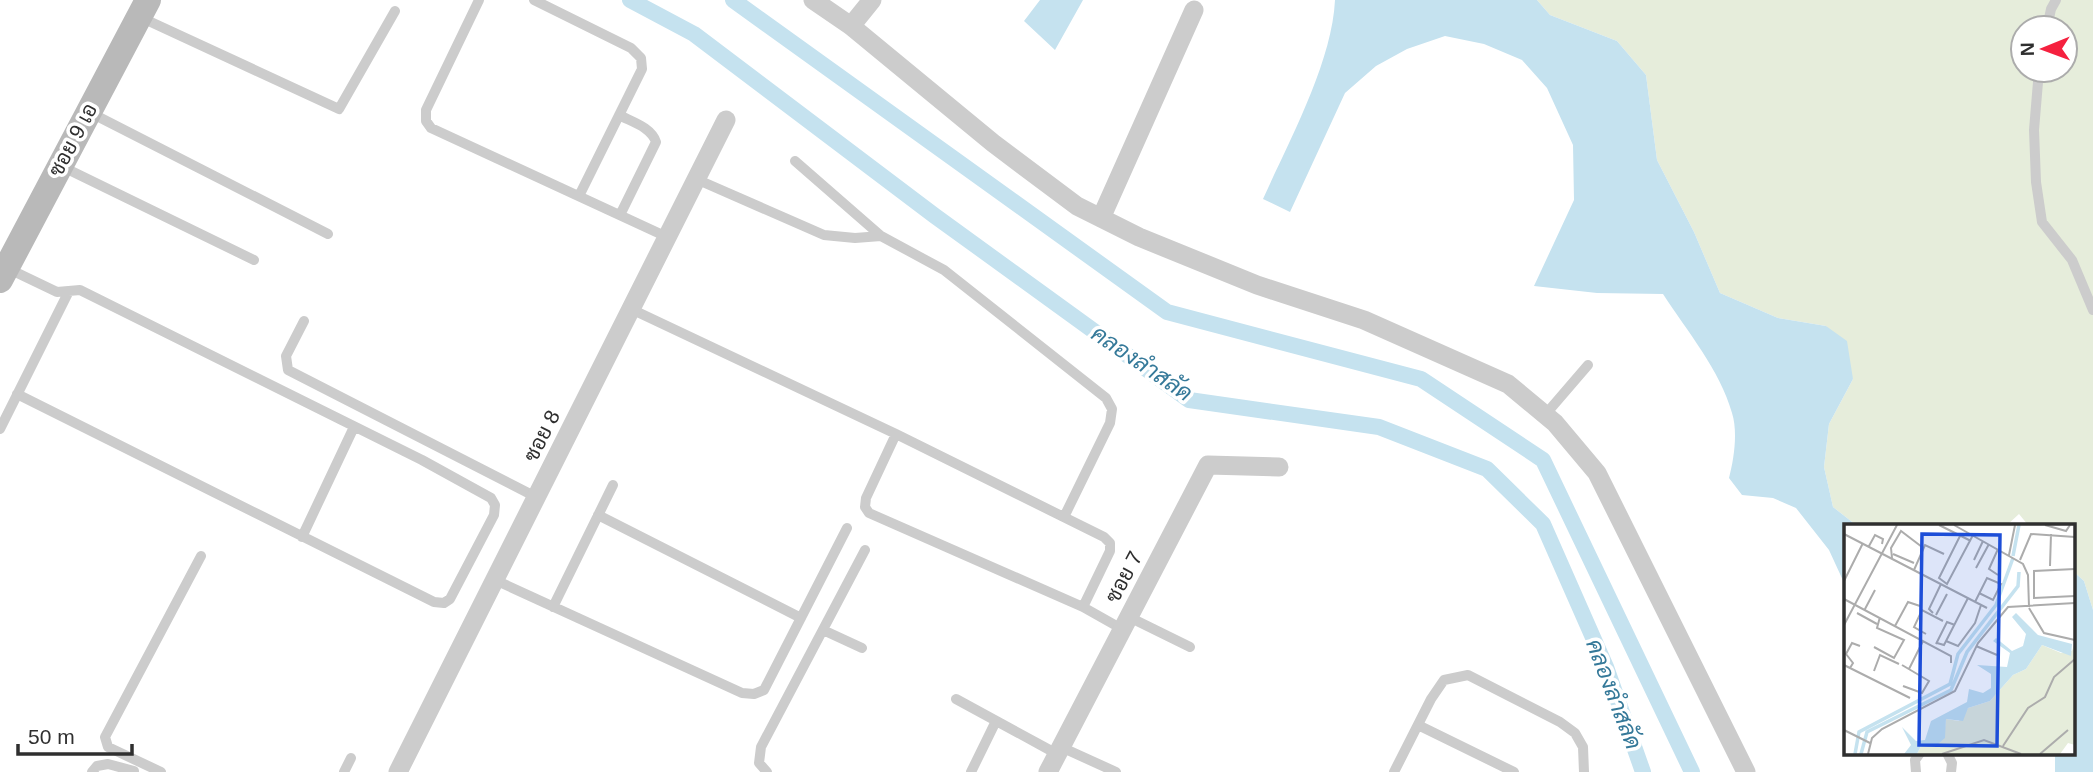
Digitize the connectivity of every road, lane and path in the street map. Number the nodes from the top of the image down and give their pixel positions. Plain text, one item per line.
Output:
1 (479, 0) edge
2 (534, 0) edge
3 (813, 0) edge
4 (872, 0) edge
5 (144, 8) edge
6 (1194, 10) dead end
7 (395, 11) dead end
8 (851, 26) junction
9 (2038, 84) edge
10 (88, 111) junction
11 (619, 116) junction
12 (726, 120) dead end
13 (795, 161) dead end
14 (60, 166) junction
15 (696, 178) junction
16 (579, 197) junction
17 (620, 215) junction
18 (1101, 218) junction
19 (328, 234) dead end
20 (881, 236) junction
21 (667, 237) junction
22 (254, 260) dead end
23 (3, 274) edge
24 (69, 291) junction
25 (631, 309) junction
26 (2093, 310) edge
27 (304, 321) dead end
28 (1588, 365) dead end
29 (18, 394) junction
30 (1545, 415) junction
31 (354, 427) junction
32 (0, 429) edge
33 (896, 433) junction
34 (1279, 467) dead end
35 (613, 485) dead end
36 (536, 497) junction
37 (598, 515) junction
38 (1064, 517) junction
39 (847, 528) dead end
40 (302, 537) junction
41 (865, 550) dead end
42 (201, 556) dead end
43 (495, 580) junction
44 (554, 607) junction
45 (1083, 607) junction
46 (801, 618) junction
47 (1126, 623) junction
48 (823, 630) junction
49 (1190, 647) dead end
50 (862, 648) dead end
51 (956, 699) dead end
52 (996, 721) junction
53 (1418, 725) junction
54 (1919, 754) edge
55 (1948, 754) edge
56 (351, 758) dead end
57 (1056, 758) edge
58 (134, 771) edge
59 (92, 772) edge
60 (161, 772) edge
61 (344, 772) edge
62 (398, 772) edge
63 (767, 772) edge
64 (971, 772) edge
65 (1116, 772) edge
66 (1394, 772) edge
67 (1514, 772) edge
68 (1584, 772) edge
69 (1746, 772) edge
70 (1916, 772) edge
71 (1951, 772) edge

1 - 16 lane
2 - 11 lane
3 - 8 street
4 - 8 street
5 - 7 lane
5 - 10 street, ซอย 9 เอ
6 - 18 street
8 - 18 street
9 - 26 lane
10 - 14 street, ซอย 9 เอ
10 - 19 lane
11 - 16 lane
11 - 17 lane
12 - 15 street, ซอย 8
13 - 20 lane
14 - 22 lane
14 - 23 street, ซอย 9 เอ
15 - 20 lane
15 - 21 street, ซอย 8
16 - 17 lane
17 - 21 lane
18 - 30 street
20 - 38 lane
21 - 25 street, ซอย 8
23 - 24 lane
24 - 29 lane
24 - 31 lane
25 - 33 lane
25 - 36 street, ซอย 8
27 - 36 lane
28 - 30 lane
29 - 32 lane
29 - 40 lane
30 - 69 street
31 - 40 lane
31 - 40 lane
33 - 38 lane
33 - 45 lane
34 - 47 street, ซอย 7
35 - 37 lane
36 - 43 street, ซอย 8
37 - 44 lane
37 - 46 lane
38 - 45 lane
39 - 46 lane
41 - 48 lane
42 - 60 lane
43 - 44 lane
43 - 62 street, ซอย 8
44 - 46 lane
45 - 47 lane
47 - 49 lane
47 - 57 street, ซอย 7
48 - 50 lane
48 - 63 lane
51 - 52 lane
52 - 57 lane
52 - 64 lane
53 - 66 lane
53 - 67 lane
53 - 68 lane
54 - 70 lane
55 - 71 lane
56 - 61 lane
57 - 65 lane
58 - 59 lane

